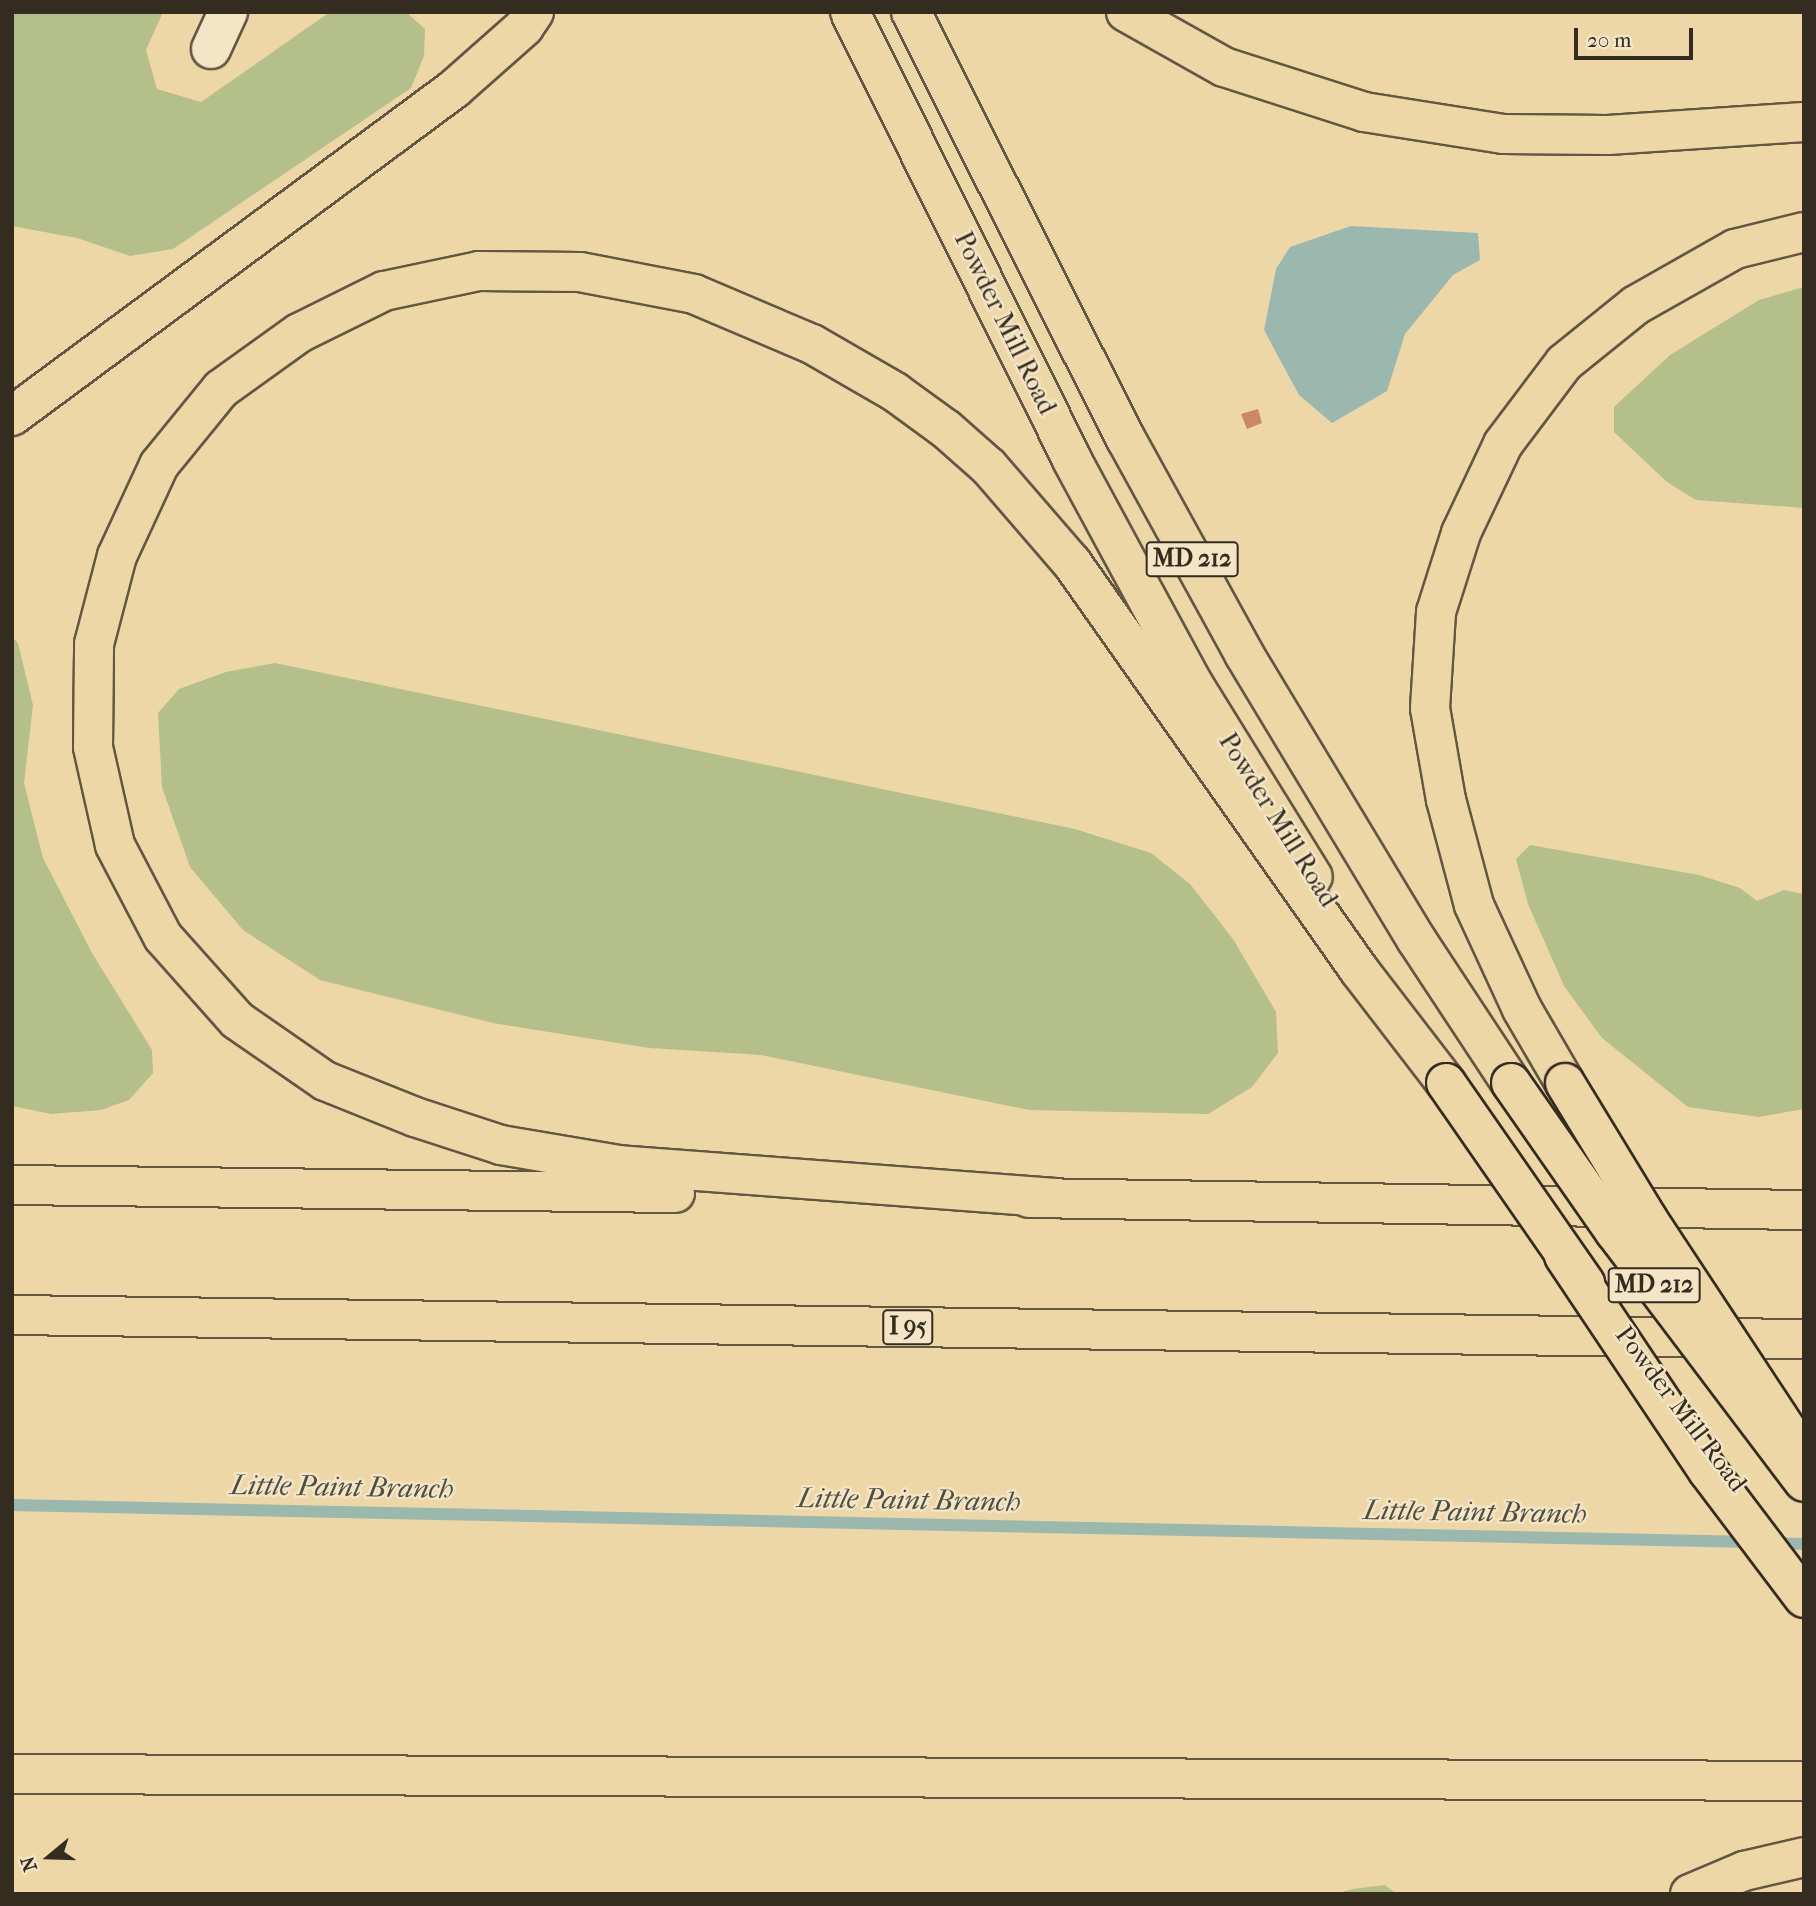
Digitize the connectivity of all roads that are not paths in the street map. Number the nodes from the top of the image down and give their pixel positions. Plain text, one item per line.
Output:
1 (228, 12) edge
2 (534, 12) edge
3 (850, 12) edge
4 (911, 12) edge
5 (1126, 12) edge
6 (211, 50) dead end
7 (1804, 122) edge
8 (1804, 232) edge
9 (12, 416) edge
10 (1446, 1083) junction
11 (1804, 1182) edge
12 (12, 1185) edge
13 (1056, 1198) junction
14 (1375, 1202) junction
15 (1804, 1210) edge
16 (1564, 1256) junction
17 (12, 1315) edge
18 (1804, 1339) edge
19 (1804, 1456) edge
20 (1804, 1482) edge
21 (1804, 1567) edge
22 (1804, 1598) edge
23 (12, 1774) edge
24 (1804, 1782) edge
25 (1804, 1857) edge
26 (1690, 1894) edge

1 - 6 street
2 - 9 main road
3 - 10 main road, Powder Mill Road / MD 212
4 - 20 main road, Powder Mill Road / MD 212, bridge
5 - 7 main road
8 - 19 main road, bridge
10 - 13 main road
10 - 16 main road, Powder Mill Road / MD 212, bridge
11 - 14 main road
12 - 13 main road
13 - 14 main road
14 - 15 main road
16 - 21 main road, Powder Mill Road / MD 212, bridge
16 - 22 main road, bridge
17 - 18 main road, I 95
23 - 24 main road
25 - 26 main road

